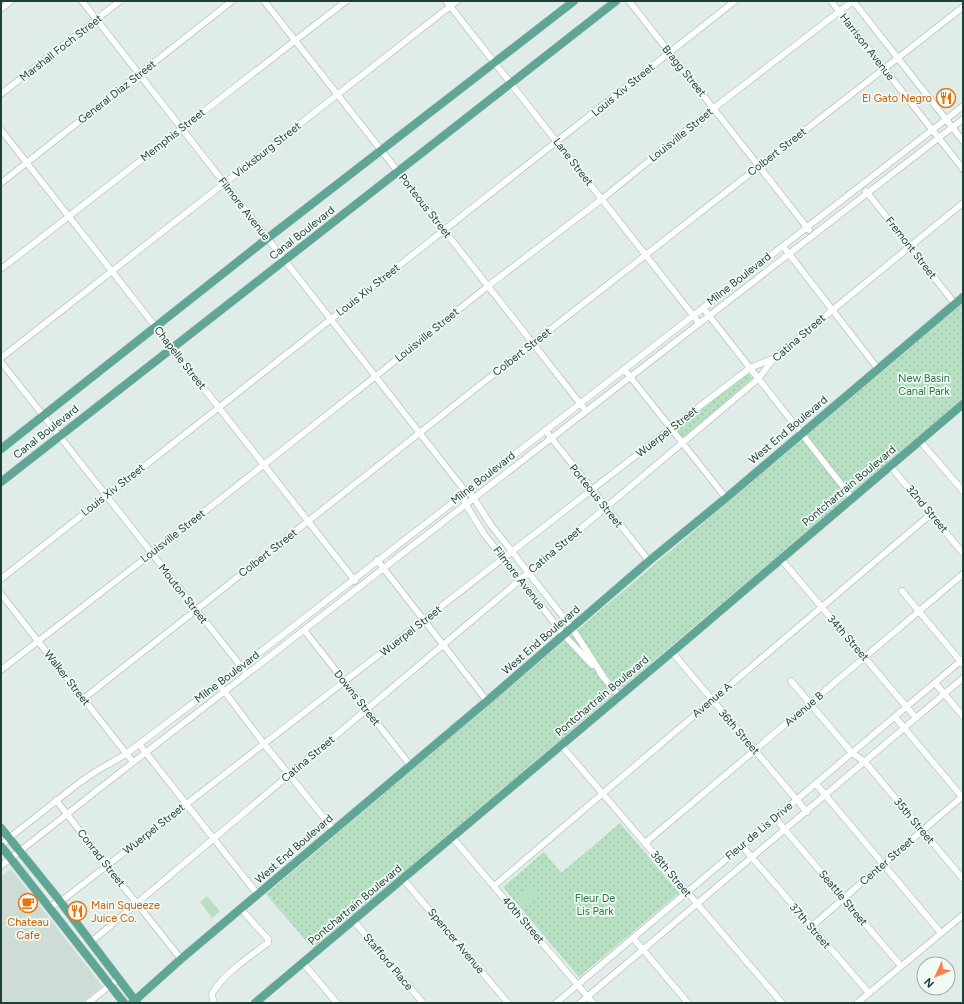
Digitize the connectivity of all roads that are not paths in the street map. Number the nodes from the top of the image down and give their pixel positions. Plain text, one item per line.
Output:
1 (11, 1) edge
2 (82, 1) edge
3 (120, 1) edge
4 (232, 1) edge
5 (264, 1) edge
6 (346, 1) edge
7 (457, 1) edge
8 (574, 1) edge
9 (616, 1) edge
10 (629, 1) edge
11 (735, 1) edge
12 (831, 1) edge
13 (853, 1) edge
14 (449, 4) edge
15 (963, 7) edge
16 (1, 9) edge
17 (839, 12) junction
18 (97, 20) junction
19 (295, 40) junction
20 (669, 52) junction
21 (898, 58) junction
22 (495, 63) junction
23 (885, 69) junction
24 (140, 75) junction
25 (511, 83) junction
26 (1, 94) edge
27 (338, 94) junction
28 (963, 106) edge
29 (714, 108) junction
30 (946, 119) junction
31 (963, 119) edge
32 (952, 127) junction
33 (181, 128) junction
34 (1, 130) edge
35 (932, 130) junction
36 (939, 138) junction
37 (963, 141) edge
38 (557, 142) junction
39 (382, 151) junction
40 (27, 163) junction
41 (759, 166) junction
42 (963, 169) edge
43 (398, 172) junction
44 (1, 183) edge
45 (225, 184) junction
46 (861, 184) junction
47 (867, 193) junction
48 (602, 199) junction
49 (963, 203) edge
50 (68, 216) junction
51 (807, 227) junction
52 (444, 230) junction
53 (813, 234) junction
54 (268, 239) junction
55 (782, 246) junction
56 (910, 246) junction
57 (788, 253) junction
58 (646, 256) junction
59 (284, 260) junction
60 (1, 269) edge
61 (112, 271) junction
62 (488, 286) junction
63 (963, 297) edge
64 (954, 304) junction
65 (703, 308) junction
66 (832, 310) junction
67 (693, 315) junction
68 (709, 315) junction
69 (331, 319) junction
70 (699, 323) junction
71 (156, 328) junction
72 (533, 343) junction
73 (172, 348) junction
74 (1, 358) edge
75 (774, 358) junction
76 (1, 362) edge
77 (750, 368) junction
78 (624, 369) junction
79 (878, 369) junction
80 (376, 376) junction
81 (630, 377) junction
82 (758, 379) junction
83 (580, 403) junction
84 (963, 404) edge
85 (219, 408) junction
86 (586, 411) junction
87 (44, 416) junction
88 (670, 429) junction
89 (545, 430) junction
90 (420, 432) junction
91 (801, 434) junction
92 (59, 436) junction
93 (550, 438) junction
94 (920, 441) junction
95 (682, 443) junction
96 (1, 449) edge
97 (264, 464) junction
98 (890, 466) junction
99 (1, 482) edge
100 (591, 490) junction
101 (466, 491) junction
102 (963, 491) edge
103 (106, 496) junction
104 (474, 498) junction
105 (726, 498) junction
106 (852, 498) junction
107 (466, 504) junction
108 (606, 508) junction
109 (931, 514) junction
110 (309, 522) junction
111 (511, 552) junction
112 (152, 553) junction
113 (963, 553) edge
114 (780, 558) junction
115 (504, 559) junction
116 (377, 560) junction
117 (649, 561) junction
118 (383, 568) junction
119 (528, 573) junction
120 (963, 574) edge
121 (1, 579) edge
122 (353, 579) junction
123 (520, 580) junction
124 (360, 586) junction
125 (902, 591) dead end
126 (1, 594) edge
127 (821, 607) junction
128 (196, 610) junction
129 (919, 611) junction
130 (424, 621) junction
131 (572, 628) junction
132 (304, 630) junction
133 (564, 635) junction
134 (38, 641) junction
135 (443, 645) junction
136 (672, 652) junction
137 (864, 658) junction
138 (962, 662) edge
139 (240, 666) junction
140 (1, 670) edge
141 (247, 674) junction
142 (603, 676) junction
143 (963, 678) edge
144 (791, 681) dead end
145 (345, 682) junction
146 (218, 683) junction
147 (935, 683) junction
148 (224, 692) junction
149 (944, 694) junction
150 (619, 696) junction
151 (83, 698) junction
152 (712, 700) junction
153 (487, 701) junction
154 (810, 704) junction
155 (907, 707) junction
156 (366, 710) junction
157 (963, 716) edge
158 (895, 717) junction
159 (916, 718) junction
160 (904, 728) junction
161 (139, 744) junction
162 (264, 744) junction
163 (561, 744) junction
164 (756, 750) junction
165 (146, 753) junction
166 (852, 753) junction
167 (126, 754) junction
168 (133, 762) junction
169 (865, 762) junction
170 (410, 765) junction
171 (289, 774) junction
172 (816, 784) junction
173 (603, 794) junction
174 (826, 796) junction
175 (963, 797) edge
176 (797, 799) junction
177 (56, 800) junction
178 (186, 804) junction
179 (807, 812) junction
180 (67, 814) junction
181 (776, 818) junction
182 (1, 828) edge
183 (334, 830) junction
184 (785, 830) junction
185 (922, 830) junction
186 (452, 837) junction
187 (8, 838) junction
188 (214, 839) junction
189 (645, 843) junction
190 (1, 846) edge
191 (742, 846) junction
192 (20, 851) junction
193 (11, 858) junction
194 (753, 858) junction
195 (883, 864) junction
196 (1, 866) edge
197 (107, 866) junction
198 (403, 879) junction
199 (963, 879) edge
200 (494, 886) junction
201 (687, 892) junction
202 (258, 895) junction
203 (843, 898) junction
204 (60, 902) junction
205 (137, 904) junction
206 (697, 904) junction
207 (49, 906) junction
208 (241, 909) junction
209 (963, 915) edge
210 (353, 920) junction
211 (812, 927) junction
212 (941, 933) junction
213 (633, 938) junction
214 (91, 942) junction
215 (643, 950) junction
216 (181, 959) junction
217 (303, 963) junction
218 (901, 966) junction
219 (118, 979) junction
220 (578, 984) junction
221 (109, 986) junction
222 (869, 993) junction
223 (588, 997) junction
224 (213, 1000) dead end
225 (135, 1002) edge
226 (88, 1003) edge
227 (124, 1003) edge
228 (255, 1003) edge
229 (337, 1003) edge
230 (422, 1003) edge
231 (508, 1003) edge
232 (556, 1003) edge
233 (580, 1003) edge
234 (593, 1003) edge
235 (688, 1003) edge
236 (782, 1003) edge
237 (857, 1003) edge

1 - 16 street
2 - 18 street, Filmore Avenue
3 - 18 street, Marshall Foch Street
4 - 24 street, General Diaz Street
5 - 19 street, Porteous Street
6 - 19 street, Memphis Street
7 - 14 street, Vicksburg Street
8 - 22 main road, Canal Boulevard
9 - 25 main road, Canal Boulevard
10 - 20 street, Bragg Street
11 - 20 street, Louis Xiv Street
12 - 17 street, Harrison Avenue
13 - 17 street, Louisville Street
13 - 21 street, Harrison Avenue
14 - 22 street, Lane Street
14 - 27 street, Vicksburg Street
15 - 21 street, Colbert Street
17 - 23 street, Harrison Avenue
17 - 29 street, Louisville Street
18 - 24 street, Filmore Avenue
18 - 26 street, Marshall Foch Street
19 - 27 street, Porteous Street
19 - 33 street, Memphis Street
20 - 29 street, Bragg Street
20 - 38 street, Louis Xiv Street
21 - 23 street, Colbert Street
21 - 30 street, Harrison Avenue
22 - 25 street, Lane Street
22 - 39 main road, Canal Boulevard
23 - 35 street, Harrison Avenue
23 - 41 street, Colbert Street
24 - 33 street, Filmore Avenue
24 - 40 street, General Diaz Street
25 - 38 street, Lane Street
25 - 43 main road, Canal Boulevard
27 - 39 street, Porteous Street
27 - 45 street, Vicksburg Street
28 - 30 street, Milne Boulevard
29 - 41 street, Bragg Street
29 - 48 street, Louisville Street
30 - 32 street, Harrison Avenue
30 - 35 street, Milne Boulevard
31 - 32 street, Milne Boulevard
32 - 36 street, Milne Boulevard
32 - 37 street, Harrison Avenue
33 - 45 street, Filmore Avenue
33 - 50 street, Memphis Street
34 - 40 street, Chapelle Street
35 - 36 street, Harrison Avenue
35 - 46 street, Milne Boulevard
36 - 42 street, Harrison Avenue
36 - 47 street, Milne Boulevard
38 - 48 street, Lane Street
38 - 52 street, Louis Xiv Street
39 - 43 street, Porteous Street
39 - 54 main road, Canal Boulevard
40 - 44 street, General Diaz Street
40 - 50 street, Chapelle Street
41 - 51 street, Bragg Street
41 - 58 street, Colbert Street
43 - 52 street, Porteous Street
43 - 59 main road, Canal Boulevard
45 - 54 street, Filmore Avenue
45 - 61 street, Vicksburg Street
46 - 47 street, Fremont Street
46 - 51 street, Milne Boulevard
47 - 53 street, Milne Boulevard
47 - 56 street, Fremont Street
48 - 58 street, Lane Street
48 - 62 street, Louisville Street
49 - 56 street, Catina Street
50 - 60 street, Memphis Street
50 - 61 street, Chapelle Street
51 - 53 street, Bragg Street
51 - 55 street, Milne Boulevard
52 - 62 street, Porteous Street
52 - 69 street, Louis Xiv Street
53 - 57 street, Milne Boulevard
54 - 59 street, Filmore Avenue
54 - 71 main road, Canal Boulevard
55 - 57 street
55 - 65 street, Milne Boulevard
56 - 64 street, Fremont Street
56 - 66 street, Catina Street
57 - 66 street
57 - 68 street, Milne Boulevard
58 - 67 street, Lane Street
58 - 72 street, Colbert Street
59 - 69 street, Filmore Avenue
59 - 73 main road, Canal Boulevard
61 - 71 street, Chapelle Street
61 - 74 street, Vicksburg Street
62 - 72 street, Porteous Street
62 - 80 street, Louisville Street
63 - 64 main road, West End Boulevard
64 - 79 main road, West End Boulevard
65 - 67 street, Milne Boulevard
65 - 68 street
66 - 75 street, Catina Street
66 - 79 street
67 - 70 street, Lane Street
67 - 78 street, Milne Boulevard
68 - 70 street, Milne Boulevard
68 - 77 street
69 - 80 street, Filmore Avenue
69 - 85 street, Louis Xiv Street
70 - 81 street, Milne Boulevard
71 - 73 street, Chapelle Street
71 - 87 main road, Canal Boulevard
72 - 83 street, Porteous Street
72 - 90 street, Colbert Street
73 - 85 street, Chapelle Street
73 - 92 main road, Canal Boulevard
75 - 77 street, Wuerpel Street
75 - 82 street, Catina Street
76 - 87 street, Mouton Street
77 - 82 street
77 - 88 street, Wuerpel Street
78 - 81 street
78 - 83 street, Milne Boulevard
79 - 91 main road, West End Boulevard
80 - 90 street, Filmore Avenue
80 - 97 street, Louisville Street
81 - 86 street, Milne Boulevard
81 - 88 street
82 - 91 street
82 - 95 street, Catina Street
83 - 86 street, Porteous Street
83 - 89 street, Milne Boulevard
84 - 94 main road, Pontchartrain Boulevard
85 - 97 street, Chapelle Street
85 - 103 street, Louis Xiv Street
86 - 93 street, Milne Boulevard
87 - 92 street, Mouton Street
87 - 96 main road, Canal Boulevard
88 - 95 street
88 - 100 street, Wuerpel Street
89 - 93 street, Porteous Street
89 - 101 street, Milne Boulevard
90 - 101 street, Filmore Avenue
90 - 110 street, Colbert Street
91 - 105 main road, West End Boulevard
91 - 106 street
92 - 99 main road, Canal Boulevard
92 - 103 street, Mouton Street
93 - 100 street, Porteous Street
93 - 104 street, Milne Boulevard
94 - 98 main road, Pontchartrain Boulevard
94 - 102 street
95 - 105 street
95 - 108 street, Catina Street
97 - 110 street, Chapelle Street
97 - 112 street, Louisville Street
98 - 106 main road, Pontchartrain Boulevard
98 - 109 street, 32nd Street
100 - 108 street, Porteous Street
100 - 111 street, Wuerpel Street
101 - 104 street, Filmore Avenue
101 - 107 street
101 - 116 street, Milne Boulevard
103 - 112 street, Mouton Street
103 - 121 street, Louis Xiv Street
104 - 107 street, Milne Boulevard
104 - 111 street, Filmore Avenue
105 - 117 main road, West End Boulevard
106 - 114 main road, Pontchartrain Boulevard
107 - 115 street, Filmore Avenue
107 - 118 street, Milne Boulevard
108 - 117 street, Porteous Street
108 - 119 street, Catina Street
109 - 113 street, 32nd Street
109 - 127 street, Avenue A
110 - 122 street, Chapelle Street
110 - 128 street, Colbert Street
111 - 115 street, Wuerpel Street
111 - 119 street, Filmore Avenue
112 - 128 street, Mouton Street
112 - 134 street, Louisville Street
114 - 127 street, 34th Street
114 - 136 main road, Pontchartrain Boulevard
115 - 123 street, Filmore Avenue
115 - 130 street, Wuerpel Street
116 - 118 street
116 - 122 street, Milne Boulevard
117 - 131 main road, West End Boulevard
118 - 124 street, Milne Boulevard
118 - 130 street
119 - 123 street, Catina Street
119 - 131 street, Filmore Avenue
120 - 129 street, Avenue B
122 - 124 street, Chapelle Street
122 - 139 street, Milne Boulevard
123 - 133 street, Filmore Avenue
123 - 135 street, Catina Street
124 - 132 street, Milne Boulevard
125 - 129 street
126 - 134 street, Walker Street
127 - 137 street, 34th Street
127 - 152 street, Avenue A
128 - 139 street, Mouton Street
128 - 151 street, Colbert Street
129 - 137 street, Avenue B
129 - 138 street
130 - 135 street
130 - 145 street, Wuerpel Street
131 - 133 main road, West End Boulevard
131 - 142 street, Filmore Avenue
132 - 141 street, Milne Boulevard
132 - 145 street, Downs Street
133 - 142 street, Filmore Avenue
133 - 153 main road, West End Boulevard
134 - 140 street, Louisville Street
134 - 151 street, Walker Street
135 - 153 street
135 - 156 street, Catina Street
136 - 150 main road, Pontchartrain Boulevard
136 - 152 street, 36th Street
137 - 154 street, Avenue B
137 - 155 street, 34th Street
138 - 147 street, Fleur de Lis Drive
139 - 141 street, Mouton Street
139 - 146 street, Milne Boulevard
141 - 148 street, Milne Boulevard
142 - 150 street, Filmore Avenue
143 - 149 street, Fleur de Lis Drive
144 - 154 street, 35th Street
145 - 156 street, Downs Street
145 - 162 street, Wuerpel Street
146 - 148 street
146 - 161 street, Milne Boulevard
147 - 149 street
147 - 155 street, Fleur de Lis Drive
148 - 162 street
148 - 165 street, Milne Boulevard
149 - 157 street
149 - 159 street, Fleur de Lis Drive
150 - 163 main road, Pontchartrain Boulevard
151 - 167 street, Walker Street
152 - 164 street, 36th Street
152 - 173 street, Avenue A
153 - 170 main road, West End Boulevard
154 - 164 street, Avenue B
154 - 166 street, 35th Street
155 - 158 street, Fleur de Lis Drive
155 - 159 street, 34th Street
156 - 170 street, Downs Street
156 - 171 street, Catina Street
158 - 160 street
158 - 166 street, Fleur de Lis Drive
159 - 160 street, Fleur de Lis Drive
160 - 169 street, Fleur de Lis Drive
160 - 175 street
161 - 165 street
161 - 167 street, Milne Boulevard
162 - 171 street
162 - 178 street, Wuerpel Street
163 - 173 street, 38th Street
163 - 186 main road, Pontchartrain Boulevard
164 - 176 street, 36th Street
164 - 189 street, Avenue B
165 - 168 street, Milne Boulevard
165 - 178 street
166 - 169 street, 35th Street
166 - 172 street, Fleur de Lis Drive
167 - 168 street, Walker Street
167 - 177 street, Milne Boulevard
168 - 180 street, Milne Boulevard
169 - 174 street, Fleur de Lis Drive
169 - 185 street, 35th Street
170 - 183 main road, West End Boulevard
171 - 183 street
171 - 188 street, Catina Street
172 - 174 street
172 - 176 street, Fleur de Lis Drive
173 - 189 street, 38th Street
173 - 200 street, Avenue A
174 - 179 street, Fleur de Lis Drive
174 - 195 street
175 - 185 street, Center Street
176 - 179 street, 36th Street
176 - 181 street, Fleur de Lis Drive
177 - 180 street, Conrad Street
177 - 187 street, Milne Boulevard
178 - 188 street
178 - 197 street, Wuerpel Street
179 - 184 street, Fleur de Lis Drive
180 - 192 street, Milne Boulevard
180 - 197 street, Conrad Street
181 - 184 street, Seattle Street
181 - 191 street, Fleur de Lis Drive
182 - 187 main road
183 - 202 main road, West End Boulevard
184 - 194 street, Fleur de Lis Drive
184 - 203 street, Seattle Street
185 - 195 street, Center Street
185 - 199 street, 35th Street
186 - 198 main road, Pontchartrain Boulevard
186 - 200 street, 40th Street
187 - 190 street, Milne Boulevard
187 - 192 main road
188 - 202 street
188 - 205 street, Catina Street
189 - 201 street, 38th Street
190 - 193 main road
191 - 194 street, 37th Street
191 - 201 street, Fleur de Lis Drive
192 - 193 street, Milne Boulevard
192 - 204 main road
193 - 196 street, Milne Boulevard
193 - 207 main road
194 - 206 street, Fleur de Lis Drive
194 - 211 street, 37th Street
195 - 203 street, Center Street
195 - 212 street
197 - 204 street, Wuerpel Street
197 - 205 street, Conrad Street
198 - 210 main road, Pontchartrain Boulevard
198 - 231 street, Spencer Avenue
200 - 220 street, 40th Street
201 - 206 street, 38th Street
201 - 213 street, Fleur de Lis Drive
202 - 208 main road, West End Boulevard
203 - 211 street, Center Street
203 - 218 street, Seattle Street
204 - 207 street, Wuerpel Street
204 - 214 main road
205 - 214 street, Catina Street
205 - 216 street, Conrad Street
206 - 215 street, Fleur de Lis Drive
206 - 236 street, 38th Street
207 - 221 main road
208 - 216 main road, West End Boulevard
208 - 224 street
209 - 212 street
210 - 217 main road, Pontchartrain Boulevard
210 - 230 street, Stafford Place
211 - 222 street, 37th Street
212 - 218 street
213 - 215 street
213 - 220 street, Fleur de Lis Drive
214 - 219 main road
215 - 223 street, Fleur de Lis Drive
215 - 235 street
216 - 225 main road, West End Boulevard
217 - 228 main road, Pontchartrain Boulevard
217 - 229 street
218 - 222 street
219 - 221 street
219 - 225 main road
220 - 223 street, 40th Street
220 - 232 street, Fleur de Lis Drive
221 - 226 street
221 - 227 main road
222 - 237 street
223 - 233 street, Fleur de Lis Drive
223 - 234 street, 40th Street

